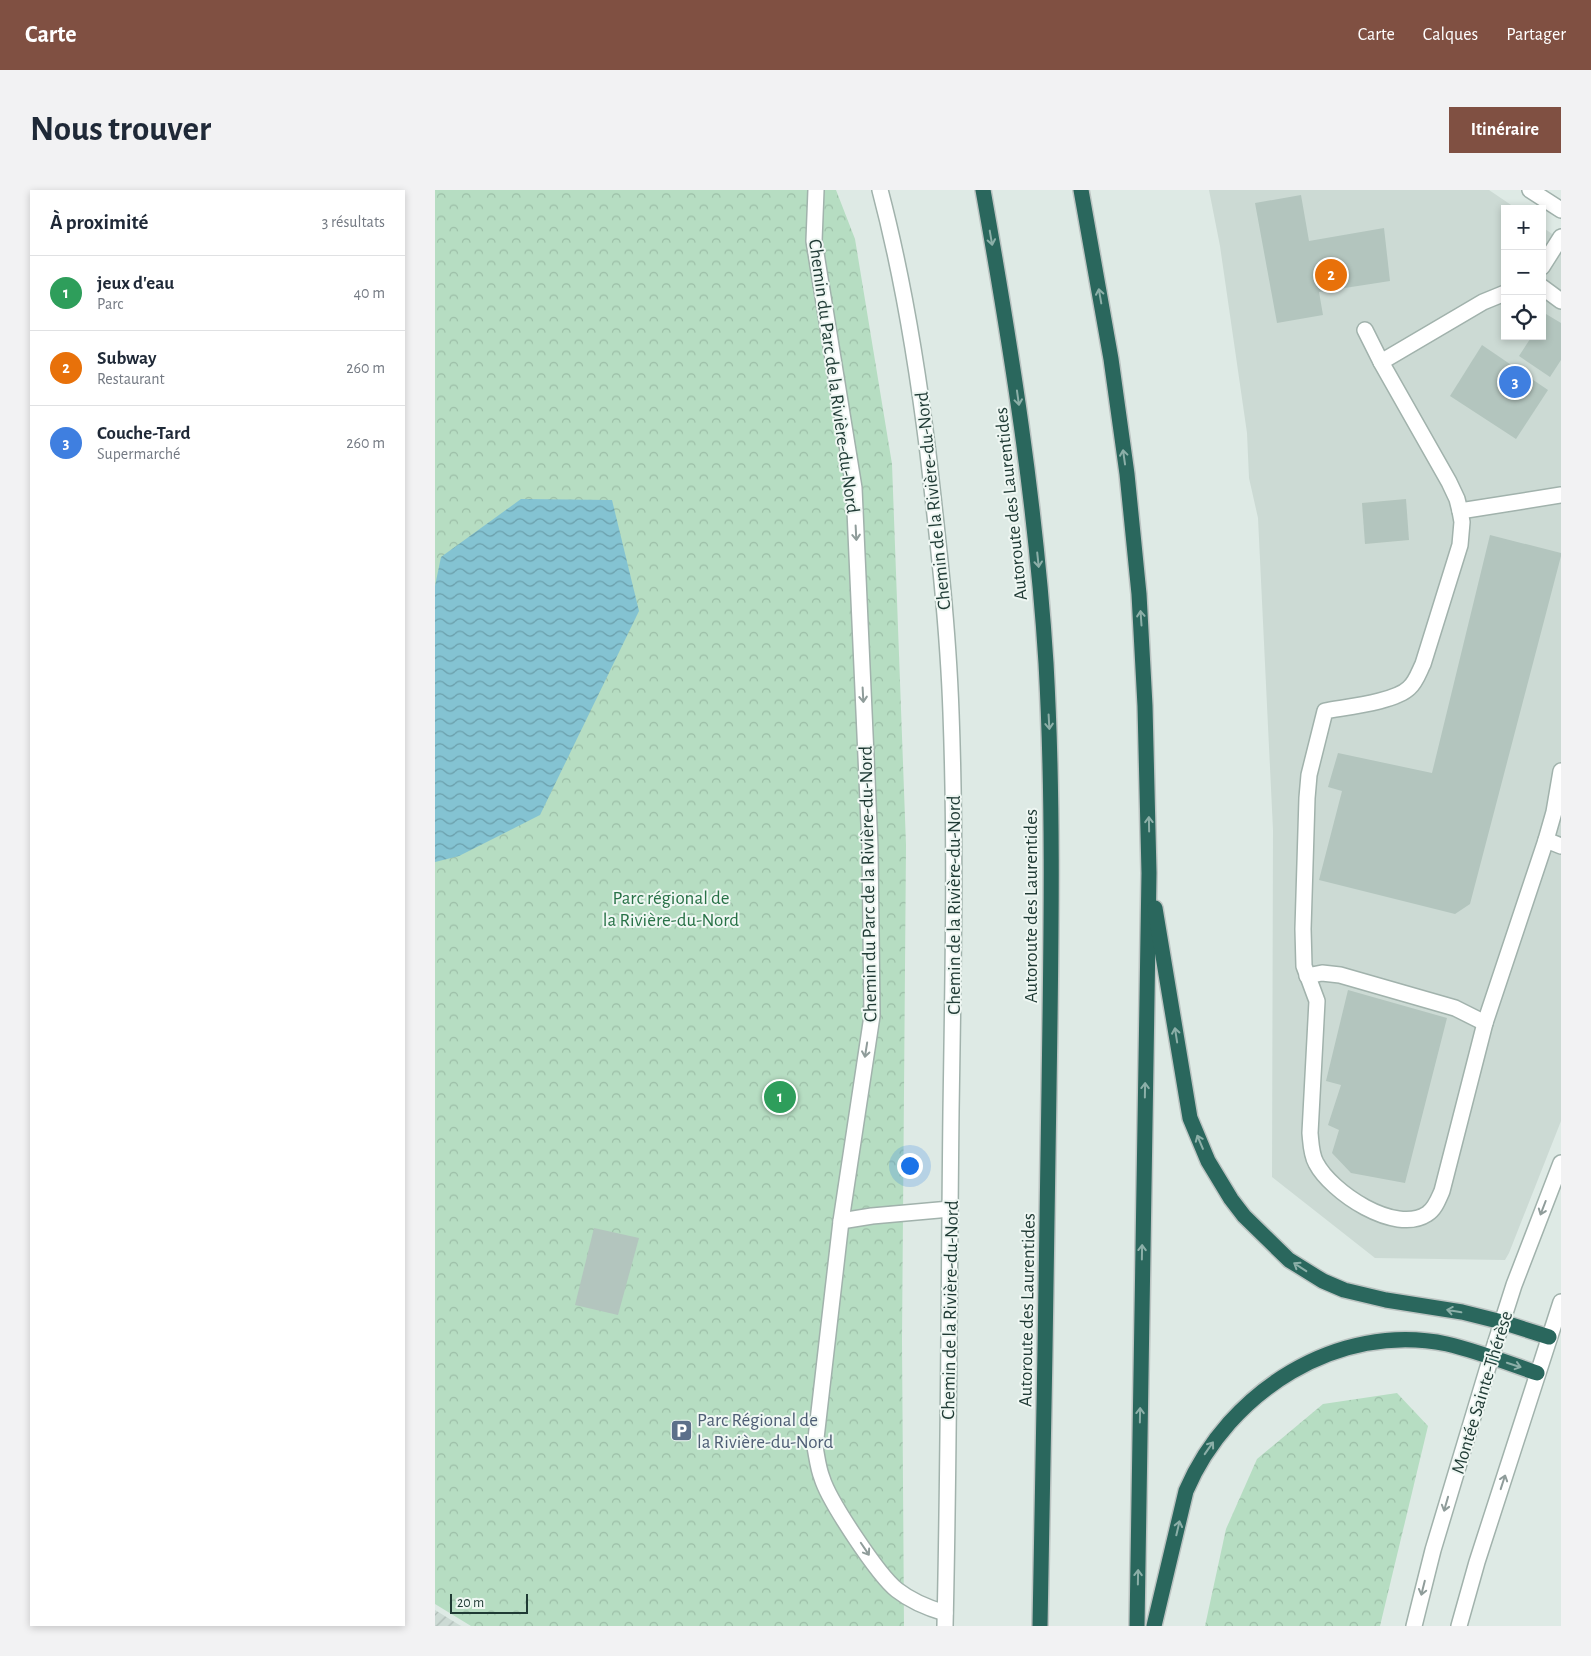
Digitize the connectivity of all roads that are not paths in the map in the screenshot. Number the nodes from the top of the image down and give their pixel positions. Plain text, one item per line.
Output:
1 (816, 190) edge
2 (880, 190) edge
3 (983, 190) edge
4 (1081, 190) edge
5 (1530, 190) edge
6 (1561, 210) edge
7 (1561, 237) edge
8 (1546, 260) edge
9 (1546, 290) edge
10 (1501, 295) edge
11 (1561, 300) edge
12 (1365, 330) dead end
13 (1381, 362) junction
14 (1561, 495) edge
15 (1460, 511) junction
16 (1561, 771) edge
17 (1557, 814) edge
18 (1546, 840) junction
19 (1561, 846) edge
20 (1149, 873) junction
21 (1307, 976) junction
22 (1485, 1023) junction
23 (1561, 1162) edge
24 (950, 1209) junction
25 (841, 1221) junction
26 (1561, 1302) edge
27 (1502, 1322) junction
28 (1549, 1337) junction
29 (1491, 1357) junction
30 (1537, 1372) junction
31 (945, 1619) edge
32 (1040, 1626) edge
33 (1137, 1626) edge
34 (1154, 1626) edge
35 (1414, 1626) edge
36 (1459, 1626) edge

1 -> 25 street, Chemin du Parc de la Rivière-du-Nord
2 - 24 street, Chemin de la Rivière-du-Nord
3 -> 32 highway, Autoroute des Laurentides
20 -> 4 highway
5 - 6 street
7 - 8 street
9 - 11 street
10 - 13 street
12 - 13 street
13 - 15 street
14 - 15 street
15 - 21 street
16 - 17 street
17 - 18 street
18 - 19 street
18 - 22 street
27 -> 20 highway
33 -> 20 highway
21 - 22 street
21 - 22 street
23 -> 27 street, Montée Sainte-Thérèse
24 - 25 street
24 - 31 street, Chemin de la Rivière-du-Nord
25 -> 31 street, Chemin du Parc de la Rivière-du-Nord
26 - 28 street
27 - 28 highway
27 - 29 street, Montée Sainte-Thérèse
28 - 30 street
29 -> 30 highway
34 -> 29 highway
29 -> 35 street, Montée Sainte-Thérèse
36 -> 30 street

